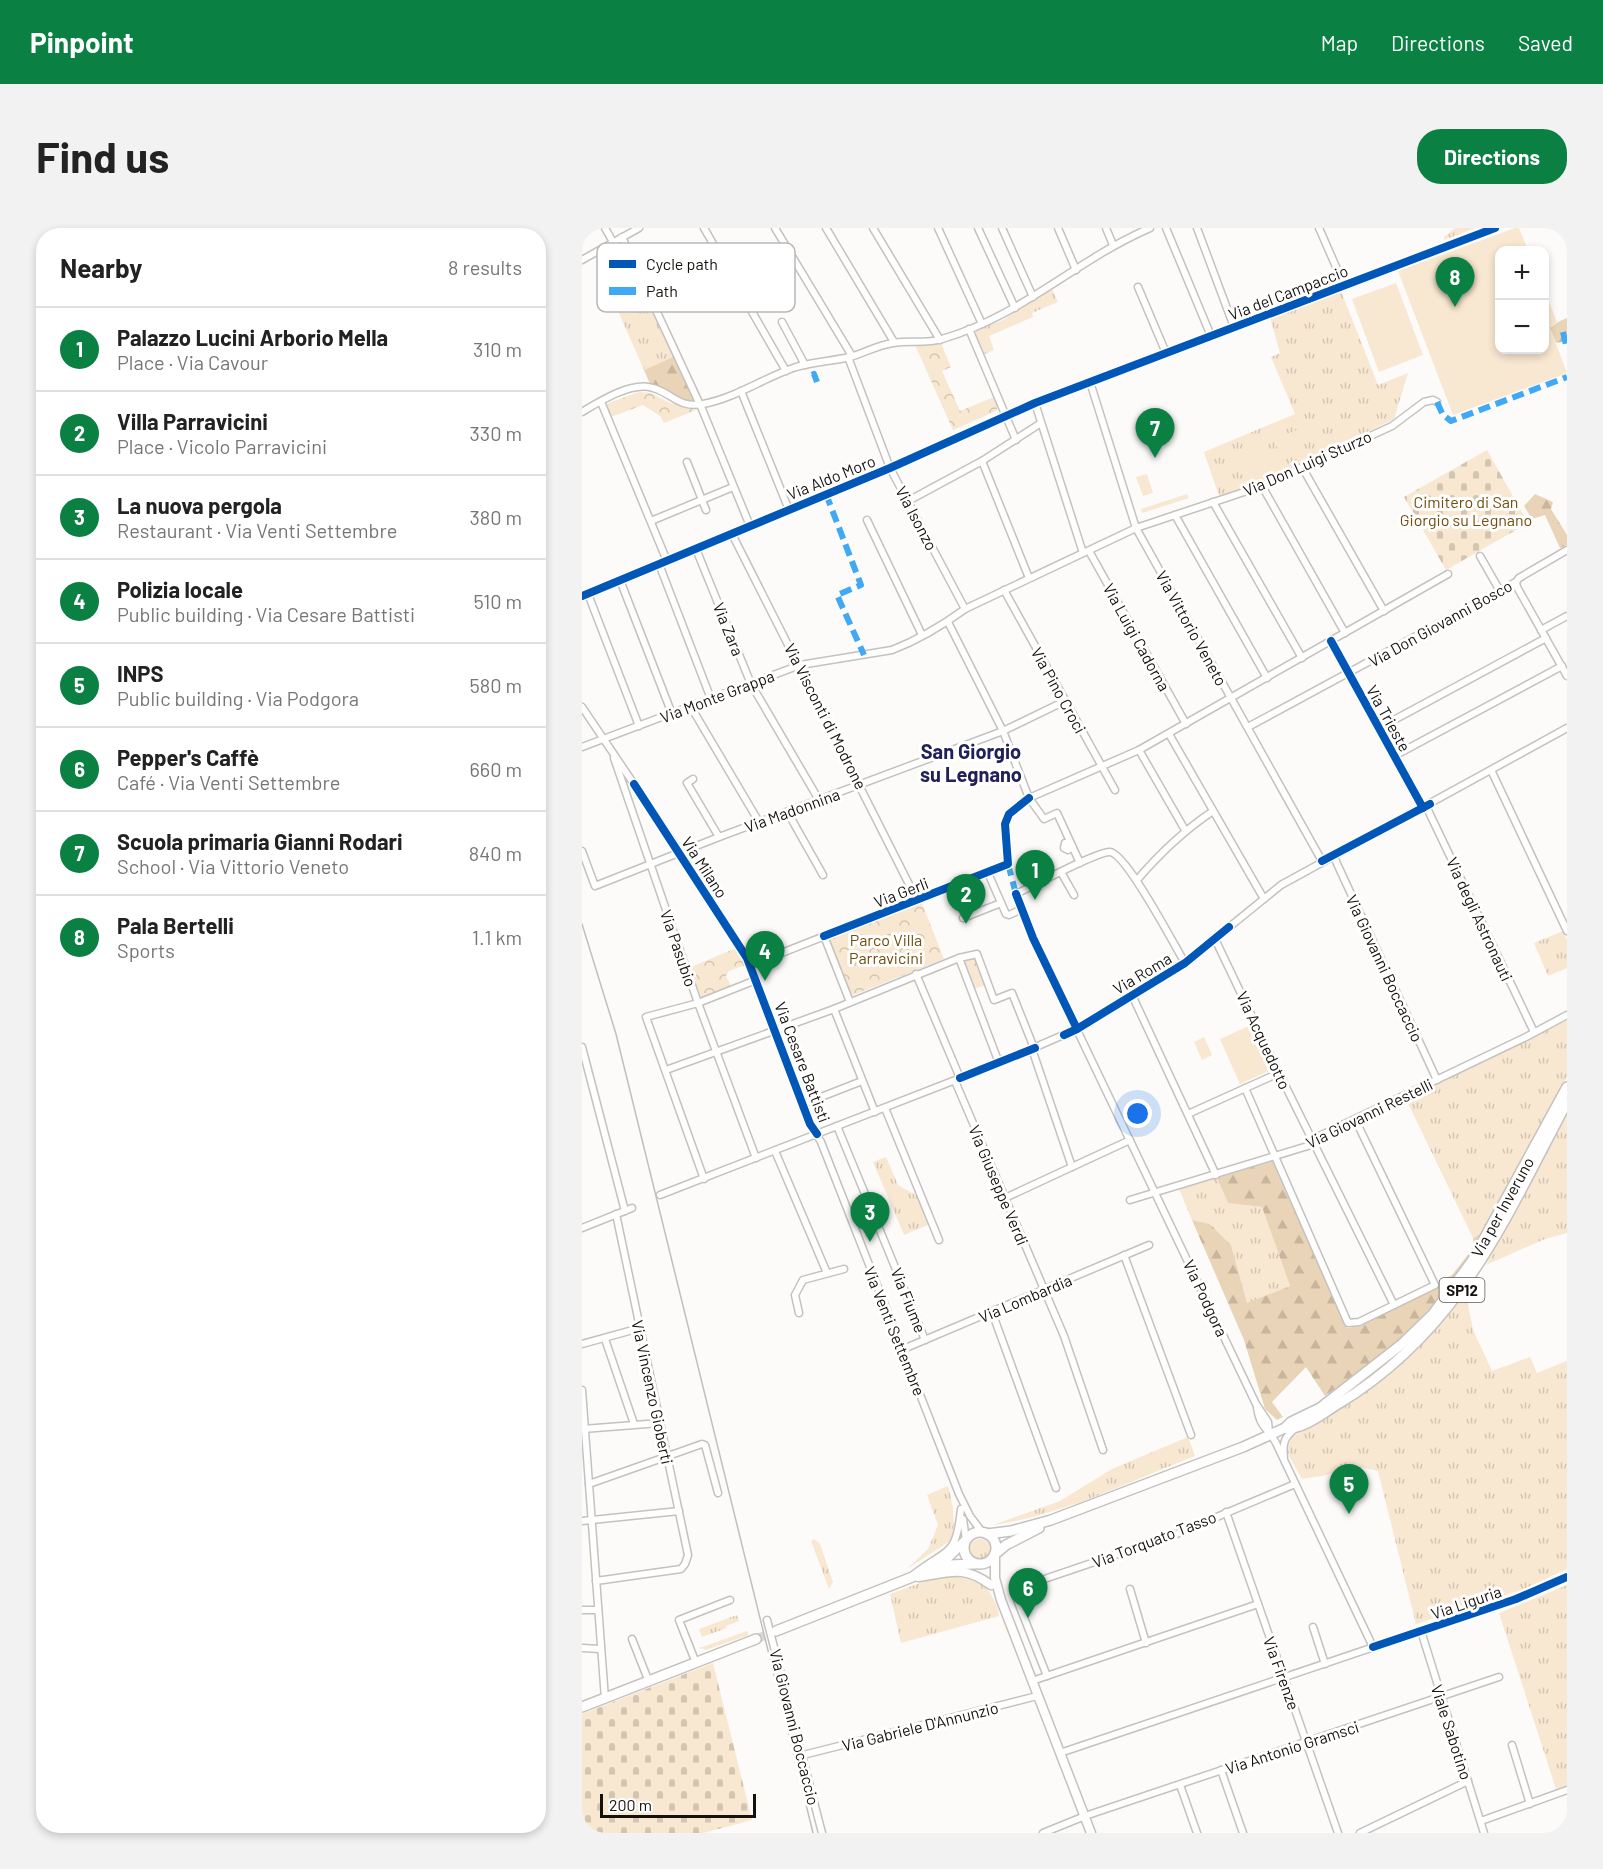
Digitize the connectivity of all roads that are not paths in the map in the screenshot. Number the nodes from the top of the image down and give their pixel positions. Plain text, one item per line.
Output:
1 (605, 228) edge
2 (639, 228) edge
3 (704, 228) edge
4 (775, 228) edge
5 (826, 228) edge
6 (873, 228) edge
7 (938, 228) edge
8 (978, 228) edge
9 (1002, 228) edge
10 (1058, 228) edge
11 (1106, 228) edge
12 (1150, 228) edge
13 (1166, 228) edge
14 (1197, 228) edge
15 (1319, 228) edge
16 (1495, 228) edge
17 (1141, 230) edge
18 (622, 237) junction
19 (613, 243) joint
20 (625, 243) edge
21 (713, 243) edge
22 (784, 243) edge
23 (1113, 245) junction
24 (597, 252) edge
25 (582, 260) edge
26 (795, 262) edge
27 (1077, 270) junction
28 (1344, 285) junction
29 (1138, 287) dead end
30 (1034, 297) junction
31 (1015, 308) junction
32 (657, 312) edge
33 (752, 312) edge
34 (782, 322) dead end
35 (982, 324) junction
36 (1234, 327) junction
37 (969, 329) junction
38 (1211, 336) junction
39 (940, 340) junction
40 (894, 342) junction
41 (1166, 353) junction
42 (850, 356) junction
43 (805, 365) junction
44 (786, 371) junction
45 (1090, 382) junction
46 (741, 391) junction
47 (601, 402) junction
48 (1437, 402) dead end
49 (1035, 403) junction
50 (700, 404) junction
51 (582, 412) edge
52 (1006, 416) junction
53 (1040, 420) junction
54 (1016, 440) junction
55 (982, 461) junction
56 (687, 462) dead end
57 (1302, 467) junction
58 (890, 468) junction
59 (1262, 486) junction
60 (734, 487) junction
61 (702, 500) junction
62 (908, 501) junction
63 (1213, 502) junction
64 (706, 510) dead end
65 (789, 510) junction
66 (1175, 514) junction
67 (867, 520) dead end
68 (651, 521) junction
69 (750, 526) junction
70 (1136, 528) junction
71 (732, 534) junction
72 (696, 549) junction
73 (1567, 550) edge
74 (1086, 552) junction
75 (1480, 556) dead end
76 (666, 561) junction
77 (659, 564) junction
78 (1448, 574) dead end
79 (1029, 578) junction
80 (620, 580) junction
81 (1516, 582) junction
82 (1004, 590) junction
83 (1500, 591) junction
84 (585, 595) edge
85 (965, 609) junction
86 (1384, 611) junction
87 (1567, 616) edge
88 (948, 622) junction
89 (1541, 630) junction
90 (1345, 633) junction
91 (922, 635) junction
92 (1546, 638) junction
93 (1331, 641) junction
94 (1302, 658) junction
95 (800, 665) junction
96 (1562, 666) junction
97 (1349, 673) junction
98 (1567, 675) edge
99 (1267, 678) junction
100 (751, 684) junction
101 (1231, 698) junction
102 (711, 699) junction
103 (1065, 701) junction
104 (582, 707) edge
105 (691, 707) junction
106 (672, 714) junction
107 (1186, 724) junction
108 (639, 726) junction
109 (1248, 727) junction
110 (1379, 728) junction
111 (1567, 728) edge
112 (1003, 731) junction
113 (1169, 734) junction
114 (604, 739) junction
115 (582, 747) edge
116 (1139, 750) junction
117 (1394, 756) junction
118 (1101, 766) junction
119 (1491, 770) junction
120 (693, 779) dead end
121 (860, 784) junction
122 (1115, 790) dead end
123 (1029, 798) junction
124 (819, 800) junction
125 (1427, 806) junction
126 (1213, 811) junction
127 (788, 813) junction
128 (759, 822) junction
129 (1185, 830) junction
130 (719, 837) junction
131 (582, 851) edge
132 (680, 853) junction
133 (1333, 855) junction
134 (1322, 861) junction
135 (1080, 863) junction
136 (651, 865) junction
137 (1061, 872) junction
138 (988, 873) junction
139 (823, 875) dead end
140 (1137, 880) junction
141 (1074, 895) dead end
142 (1264, 899) junction
143 (917, 900) junction
144 (1001, 903) junction
145 (1022, 909) junction
146 (963, 918) dead end
147 (1567, 931) edge
148 (824, 936) junction
149 (1215, 939) junction
150 (959, 958) junction
151 (1185, 963) junction
152 (751, 965) junction
153 (916, 974) junction
154 (756, 980) junction
155 (1131, 995) junction
156 (850, 1002) junction
157 (698, 1003) junction
158 (834, 1009) junction
159 (1567, 1016) edge
160 (775, 1029) junction
161 (1077, 1029) junction
162 (1534, 1032) junction
163 (582, 1047) edge
164 (1033, 1048) junction
165 (717, 1051) junction
166 (999, 1063) junction
167 (585, 1065) edge
168 (666, 1070) junction
169 (1279, 1073) junction
170 (957, 1079) junction
171 (1437, 1080) junction
172 (862, 1081) junction
173 (1567, 1087) edge
174 (1245, 1088) junction
175 (1567, 1102) edge
176 (803, 1104) junction
177 (885, 1108) junction
178 (875, 1112) junction
179 (1188, 1114) junction
180 (1355, 1119) junction
181 (837, 1126) junction
182 (817, 1134) junction
183 (1130, 1140) junction
184 (1313, 1141) junction
185 (775, 1150) junction
186 (1276, 1156) junction
187 (756, 1158) junction
188 (1072, 1167) junction
189 (1216, 1175) junction
190 (704, 1179) junction
191 (1155, 1192) junction
192 (660, 1195) dead end
193 (1005, 1198) junction
194 (1130, 1200) dead end
195 (616, 1214) junction
196 (582, 1228) edge
197 (939, 1239) dead end
198 (1149, 1245) dead end
199 (1124, 1256) junction
200 (844, 1269) dead end
201 (827, 1273) junction
202 (1044, 1290) junction
203 (1394, 1305) junction
204 (799, 1312) dead end
205 (992, 1312) junction
206 (640, 1328) junction
207 (605, 1339) junction
208 (926, 1340) junction
209 (582, 1344) edge
210 (901, 1350) junction
211 (582, 1390) edge
212 (660, 1423) junction
213 (634, 1424) junction
214 (1298, 1426) junction
215 (1285, 1428) junction
216 (584, 1429) edge
217 (1271, 1434) junction
218 (1191, 1435) dead end
219 (1103, 1450) dead end
220 (667, 1457) junction
221 (1285, 1463) junction
222 (589, 1484) junction
223 (1295, 1484) junction
224 (1056, 1488) dead end
225 (718, 1493) dead end
226 (959, 1494) junction
227 (961, 1509) junction
228 (679, 1511) junction
229 (1226, 1512) junction
230 (591, 1520) junction
231 (1051, 1520) junction
232 (582, 1521) edge
233 (985, 1533) junction
234 (966, 1540) junction
235 (995, 1555) junction
236 (976, 1564) junction
237 (925, 1572) junction
238 (1567, 1577) edge
239 (907, 1580) junction
240 (596, 1581) junction
241 (991, 1585) junction
242 (1130, 1589) dead end
243 (730, 1600) dead end
244 (1001, 1600) junction
245 (1257, 1605) junction
246 (582, 1610) edge
247 (598, 1610) junction
248 (767, 1620) dead end
249 (1313, 1627) dead end
250 (776, 1631) tunnel mouth
251 (1421, 1631) junction
252 (632, 1639) dead end
253 (756, 1639) tunnel mouth
254 (1146, 1643) junction
255 (1373, 1647) junction
256 (582, 1648) edge
257 (601, 1649) junction
258 (696, 1663) junction
259 (1325, 1664) junction
260 (1047, 1676) junction
261 (1499, 1677) dead end
262 (1284, 1678) junction
263 (1032, 1681) junction
264 (649, 1682) junction
265 (1037, 1696) junction
266 (1441, 1697) junction
267 (605, 1699) junction
268 (582, 1707) edge
269 (1307, 1743) junction
270 (1512, 1744) dead end
271 (1060, 1753) junction
272 (802, 1755) junction
273 (1221, 1770) junction
274 (1468, 1780) junction
275 (1180, 1785) junction
276 (1567, 1790) edge
277 (1530, 1804) junction
278 (1084, 1816) junction
279 (1481, 1821) junction
280 (822, 1833) edge
281 (1042, 1833) edge
282 (1091, 1833) edge
283 (1197, 1833) edge
284 (1243, 1833) edge
285 (1338, 1833) edge
286 (1360, 1833) edge
287 (1484, 1833) edge

1 - 19 street
2 - 18 street
3 - 21 street
4 - 22 street, Via Isonzo
5 - 40 street
6 - 39 street
7 - 35 street
8 - 31 street
9 - 30 street
10 - 27 street
11 - 23 street
12 - 17 street
13 - 38 street
14 - 36 street
15 - 28 street
16 - 28 street, Via del Campaccio
17 - 23 street
18 - 19 street
18 - 20 street
23 - 27 street
24 - 25 street
26 - 42 street, Via Isonzo
27 - 30 street
28 - 36 street, Via del Campaccio
29 - 41 street
30 - 31 street
31 - 35 street
32 - 50 street
33 - 44 street
34 - 43 street
35 - 37 street
36 - 38 street, Via del Campaccio
37 - 39 street
37 - 52 street
38 - 41 street, Via del Campaccio
39 - 40 street
40 - 42 street
41 - 45 street, Via del Campaccio
42 - 43 street
42 - 58 street, Via Isonzo
43 - 44 street
44 - 46 street
45 - 49 street, Via Aldo Moro
45 - 70 street, Via Vittorio Veneto
46 - 50 street
46 - 65 street
47 - 50 street
47 - 51 street
47 - 68 street
48 - 57 street, Via Don Luigi Sturzo
49 - 52 street, Via Aldo Moro
49 - 53 street, Via Luigi Cadorna
50 - 60 street
52 - 54 street
52 - 58 street, Via Aldo Moro
53 - 54 street
53 - 74 street, Via Luigi Cadorna
54 - 55 street
55 - 62 street
55 - 79 street
56 - 61 street
57 - 59 street, Via Don Luigi Sturzo
57 - 86 street
58 - 62 street, Via Isonzo
58 - 65 street, Via Aldo Moro
59 - 63 street, Via Don Luigi Sturzo
59 - 90 street
60 - 61 street
60 - 69 street
61 - 64 street
61 - 68 street
62 - 85 street, Via Isonzo
63 - 66 street, Via Don Luigi Sturzo
63 - 94 street
65 - 69 street, Via Aldo Moro
66 - 70 street, Via Don Luigi Sturzo
66 - 99 street
67 - 91 street
68 - 76 street
69 - 71 street, Via Aldo Moro
70 - 74 street, Via Monte Grappa
70 - 101 street, Via Vittorio Veneto
71 - 72 street, Via Aldo Moro
71 - 95 street, Via Visconti di Modrone
72 - 76 street, Via Aldo Moro
72 - 100 street, Via Zara
73 - 81 street, Via Don Giovanni Bosco
74 - 79 street, Via Monte Grappa
74 - 107 street, Via Luigi Cadorna
75 - 83 street
76 - 77 street, Via Aldo Moro
77 - 80 street, Via Aldo Moro
77 - 102 street
78 - 86 street
79 - 82 street, Via Monte Grappa
80 - 84 street, Via Aldo Moro
80 - 106 street
81 - 83 street, Via Don Giovanni Bosco
81 - 89 street
82 - 85 street, Via Monte Grappa
82 - 103 street, Via Pino Croci
83 - 97 street, Via Don Giovanni Bosco
84 - 108 street
85 - 88 street, Via Monte Grappa
86 - 90 street
87 - 89 street
88 - 91 street, Via Monte Grappa
88 - 112 street
89 - 92 street
90 - 93 street
91 - 95 street, Via Monte Grappa
92 - 96 street
92 - 110 street
93 - 94 street
93 - 97 street, Via Trieste
94 - 99 street
95 - 100 street, Via Monte Grappa
95 - 121 street, Via Visconti di Modrone
96 - 98 street
96 - 117 street
97 - 109 street, Via Don Giovanni Bosco
97 - 110 street, Via Trieste
99 - 101 street
100 - 102 street, Via Monte Grappa
100 - 124 street, Via Zara
101 - 107 street
101 - 109 street, Via Vittorio Veneto
102 - 105 street, Via Monte Grappa
103 - 112 street, Via Madonnina
103 - 118 street, Via Pino Croci
104 - 114 street
105 - 106 street, Via Monte Grappa
105 - 128 street
106 - 108 street, Via Monte Grappa
107 - 113 street
108 - 114 street, Via Monte Grappa
109 - 134 street, Via Vittorio Veneto
110 - 117 street, Via Trieste
111 - 119 street, Via Roma
112 - 121 street, Via Madonnina
112 - 123 street
113 - 116 street
113 - 126 street
114 - 115 street, Via Monte Grappa
114 - 132 street, Via Milano
114 - 136 street, Via Pasubio
116 - 118 street
116 - 129 street
117 - 125 street, Via Trieste
118 - 122 street, Via Pino Croci
118 - 123 street
119 - 125 street, Via Roma
119 - 147 street
120 - 130 street
121 - 124 street, Via Madonnina
121 - 143 street, Via Visconti di Modrone
123 - 135 street
123 - 138 street, Via Gerli
124 - 127 street, Via Madonnina
125 - 133 street, Via Roma
125 - 162 street, Via degli Astronauti
126 - 129 street
126 - 142 street
127 - 128 street, Via Madonnina
127 - 139 street
128 - 130 street, Via Madonnina
129 - 140 street
130 - 132 street, Via Madonnina
131 - 136 street, Via Madonnina
132 - 136 street, Via Madonnina
132 - 152 street, Via Milano
133 - 134 street, Via Roma
133 - 171 street, Via Giovanni Boccaccio
134 - 142 street, Via Roma
135 - 137 street
135 - 140 street
136 - 157 street, Via Pasubio
137 - 141 street
137 - 145 street, Via Podgora
138 - 143 street, Via Gerli
138 - 144 street
140 - 151 street
142 - 149 street, Via Roma
143 - 148 street, Via Gerli
144 - 145 street
144 - 146 street
145 - 161 street, Via Podgora
148 - 152 street, Via Gerli
148 - 156 street
149 - 151 street, Via Roma
149 - 169 street, Via Acquedotto
150 - 153 street
150 - 164 street
150 - 166 street
151 - 155 street, Via Roma
152 - 154 street, Via Cesare Battisti
153 - 156 street
153 - 170 street, Via Giuseppe Verdi
154 - 157 street
154 - 160 street, Via Cesare Battisti
155 - 161 street, Via Roma
155 - 179 street
156 - 158 street
157 - 165 street, Via Pasubio
157 - 168 street
158 - 160 street
158 - 172 street
159 - 162 street, Via Giovanni Restelli
160 - 165 street
160 - 176 street, Via Cesare Battisti
161 - 164 street, Via Roma
161 - 183 street, Via Podgora
162 - 171 street, Via Giovanni Restelli
163 - 167 street
164 - 166 street, Via Roma
164 - 188 street
165 - 168 street
165 - 187 street, Via Pasubio
166 - 170 street, Via Roma
167 - 195 street
168 - 190 street
169 - 174 street
169 - 184 street, Via Acquedotto
170 - 177 street, Via Roma
170 - 193 street, Via Giuseppe Verdi
171 - 180 street, Via Giovanni Restelli
172 - 176 street
172 - 178 street
173 - 215 main road, Via per Inveruno / SP12
174 - 179 street
174 - 186 street
175 - 214 main road, Via per Inveruno / SP12
176 - 182 street, Via Cesare Battisti
177 - 178 street, Via Roma
177 - 197 street
178 - 181 street, Via Roma
179 - 189 street
180 - 184 street, Via Giovanni Restelli
180 - 203 street
181 - 182 street, Via Roma
181 - 208 street, Via Fiume
182 - 185 street, Via Roma
182 - 210 street, Via Venti Settembre
183 - 188 street
183 - 191 street, Via Podgora
184 - 186 street, Via Giovanni Restelli
184 - 203 street, Via Acquedotto
185 - 187 street, Via Roma
185 - 201 street
186 - 189 street, Via Giovanni Restelli
186 - 203 street
187 - 190 street, Via Roma
188 - 193 street
189 - 191 street, Via Giovanni Restelli
190 - 192 street, Via Roma
191 - 194 street, Via Giovanni Restelli
191 - 217 street, Via Podgora
193 - 202 street, Via Giuseppe Verdi
195 - 196 street
195 - 206 street, Via Vincenzo Gioberti
198 - 199 street, Via Lombardia
199 - 202 street, Via Lombardia
199 - 218 street
200 - 201 street
201 - 204 street
202 - 205 street, Via Lombardia
202 - 219 street, Via Giuseppe Verdi
205 - 208 street, Via Lombardia
205 - 224 street
206 - 207 street
206 - 212 street, Via Vincenzo Gioberti
207 - 209 street
207 - 213 street
208 - 210 street, Via Lombardia
210 - 226 street, Via Venti Settembre
211 - 216 street
212 - 213 street
212 - 220 street, Via Vincenzo Gioberti
213 - 216 street
214 - 215 main road, Via per Inveruno / SP12
214 - 221 street
215 - 217 main road, Via per Inveruno / SP12
216 - 222 street
217 - 221 street, Via Podgora
217 - 231 main road, Via per Inveruno / SP12
220 - 222 street
220 - 225 street
220 - 228 street, Via Vincenzo Gioberti
221 - 223 street, Via Podgora
222 - 230 street
223 - 229 street, Via Torquato Tasso
223 - 255 street, Via Podgora
226 - 227 street, Via Venti Settembre
226 - 233 street, Via Venti Settembre
227 - 234 street, Via Venti Settembre
227 - 239 street
228 - 230 street
228 - 240 street, Via Vincenzo Gioberti
229 - 245 street, Via Firenze
229 - 260 street, Via Torquato Tasso
230 - 232 street
230 - 240 street
231 - 233 main road, Via per Inveruno / SP12
231 - 235 main road, Via per Inveruno / SP12
233 - 234 main road
233 - 235 main road
234 - 236 main road
234 - 237 main road
235 - 236 main road
235 - 244 street
236 - 237 main road
236 - 241 street
237 - 239 main road
238 - 251 street, Via Liguria
239 - 241 street
239 - 250 main road
240 - 247 street
241 - 244 street
242 - 254 street
243 - 258 street
244 - 263 street
245 - 254 street
245 - 262 street, Via Firenze
246 - 247 street
247 - 257 street
248 - 272 street, Via Giovanni Boccaccio
249 - 259 street
251 - 255 street, Via Liguria
251 - 266 street, Viale Sabotino
252 - 264 street
253 - 258 main road
254 - 260 street
255 - 259 street, Via Liguria
256 - 257 street
257 - 267 street
258 - 264 main road
259 - 262 street, Via Liguria
260 - 263 street
261 - 266 street, Via Antonio Gramsci
262 - 269 street, Via Firenze
262 - 271 street, Via Liguria
263 - 265 street
264 - 267 main road
265 - 271 street
265 - 272 street, Via Gabriele D'Annunzio
266 - 269 street, Via Antonio Gramsci
266 - 274 street, Viale Sabotino
267 - 268 main road
269 - 273 street, Via Antonio Gramsci
269 - 285 street, Via Firenze
270 - 277 street
271 - 278 street
272 - 280 street, Via Giovanni Boccaccio
273 - 275 street, Via Antonio Gramsci
273 - 284 street
274 - 279 street, Viale Sabotino
274 - 286 street
275 - 278 street, Via Antonio Gramsci
275 - 283 street
276 - 277 street
277 - 279 street
278 - 281 street, Via Antonio Gramsci
278 - 282 street
279 - 287 street, Viale Sabotino

